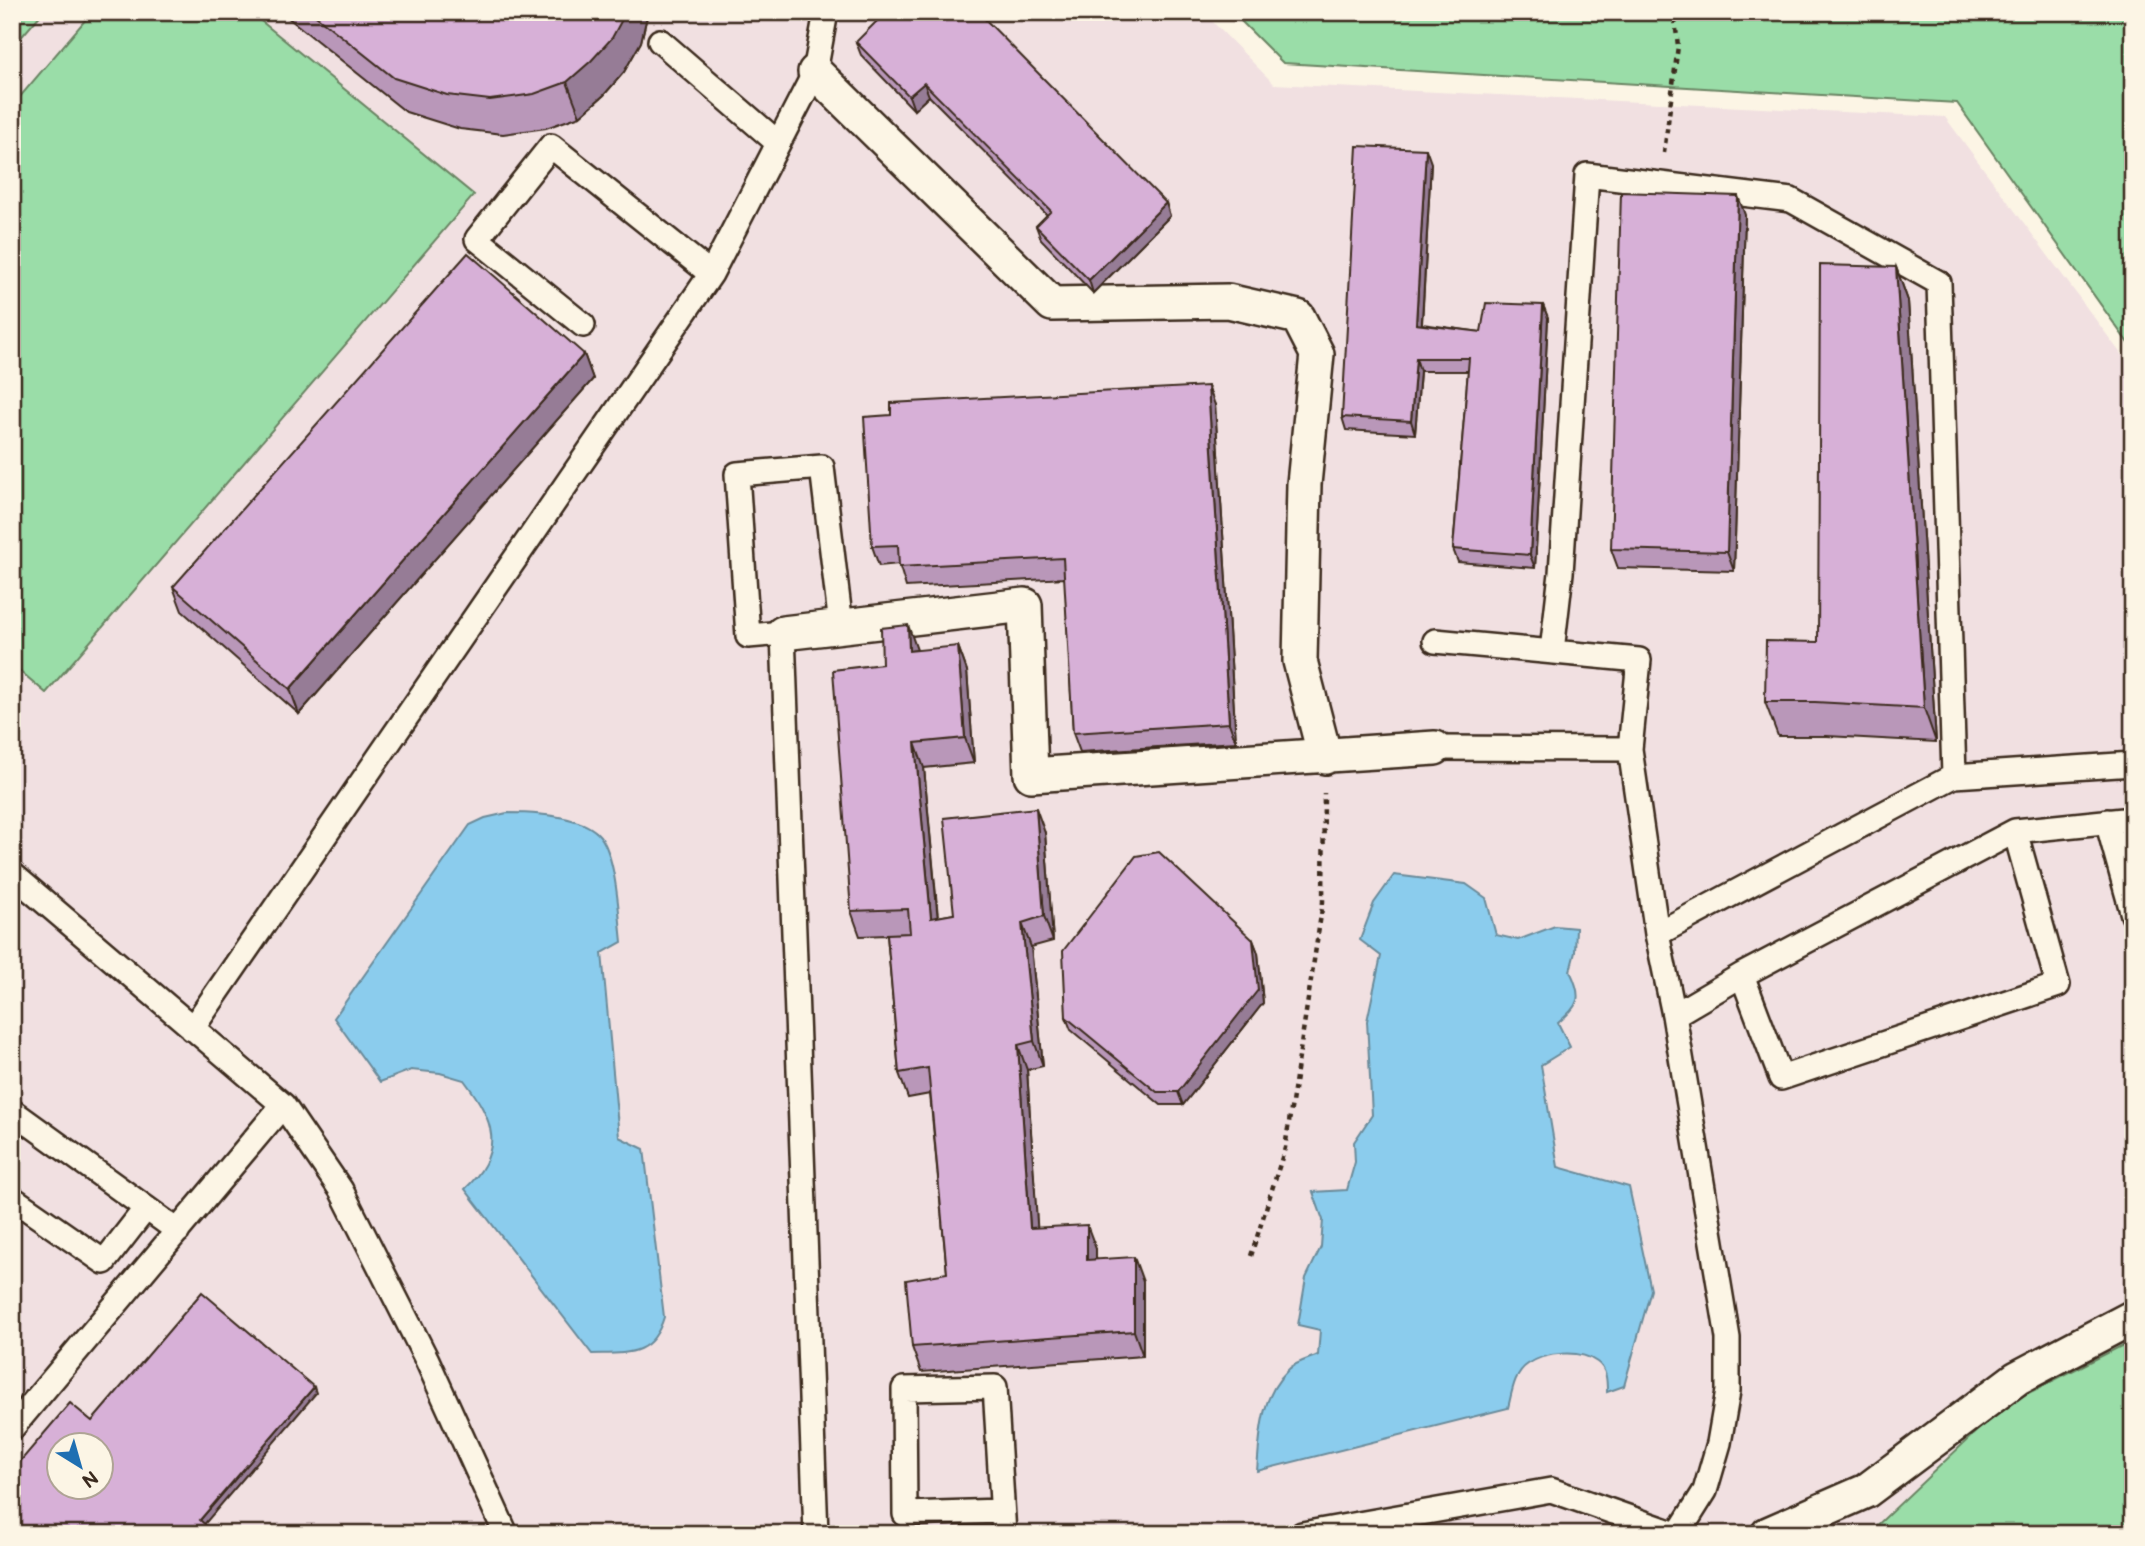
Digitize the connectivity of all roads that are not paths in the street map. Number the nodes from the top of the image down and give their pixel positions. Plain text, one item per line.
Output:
1 (826, 12) edge
2 (660, 41) dead end
3 (815, 72) junction
4 (778, 143) junction
5 (711, 274) junction
6 (583, 325) dead end
7 (841, 626) junction
8 (783, 634) junction
9 (1435, 641) dead end
10 (1552, 650) junction
11 (1435, 748) joint
12 (1630, 749) junction
13 (1325, 757) junction
14 (2133, 764) edge
15 (1954, 776) junction
16 (2133, 819) edge
17 (2107, 821) junction
18 (2015, 831) junction
19 (12, 874) edge
20 (2133, 915) edge
21 (1657, 934) junction
22 (1742, 975) junction
23 (1674, 1015) junction
24 (192, 1029) junction
25 (283, 1105) junction
26 (12, 1111) edge
27 (12, 1198) edge
28 (146, 1208) junction
29 (178, 1231) junction
30 (2133, 1317) edge
31 (12, 1428) edge
32 (1002, 1522) edge
33 (506, 1534) edge
34 (816, 1534) edge
35 (1302, 1534) edge
36 (1677, 1534) edge
37 (1768, 1534) edge

1 - 3 lane
2 - 4 lane
3 - 4 lane
3 - 13 street
4 - 5 lane
5 - 6 lane
5 - 24 lane
7 - 8 street
7 - 8 lane
7 - 13 street
8 - 34 lane
9 - 10 lane
10 - 12 lane
10 - 15 lane
11 - 12 lane
11 - 13 street
12 - 21 lane
14 - 15 lane
15 - 21 lane
16 - 17 lane
17 - 18 lane
17 - 20 lane
18 - 22 lane
18 - 22 lane
19 - 24 lane
21 - 23 lane
22 - 23 lane
23 - 36 lane
24 - 25 lane
25 - 29 lane
25 - 33 lane
26 - 28 lane
27 - 28 lane
28 - 29 lane
29 - 31 lane
30 - 37 street
32 - 32 lane
35 - 36 lane

